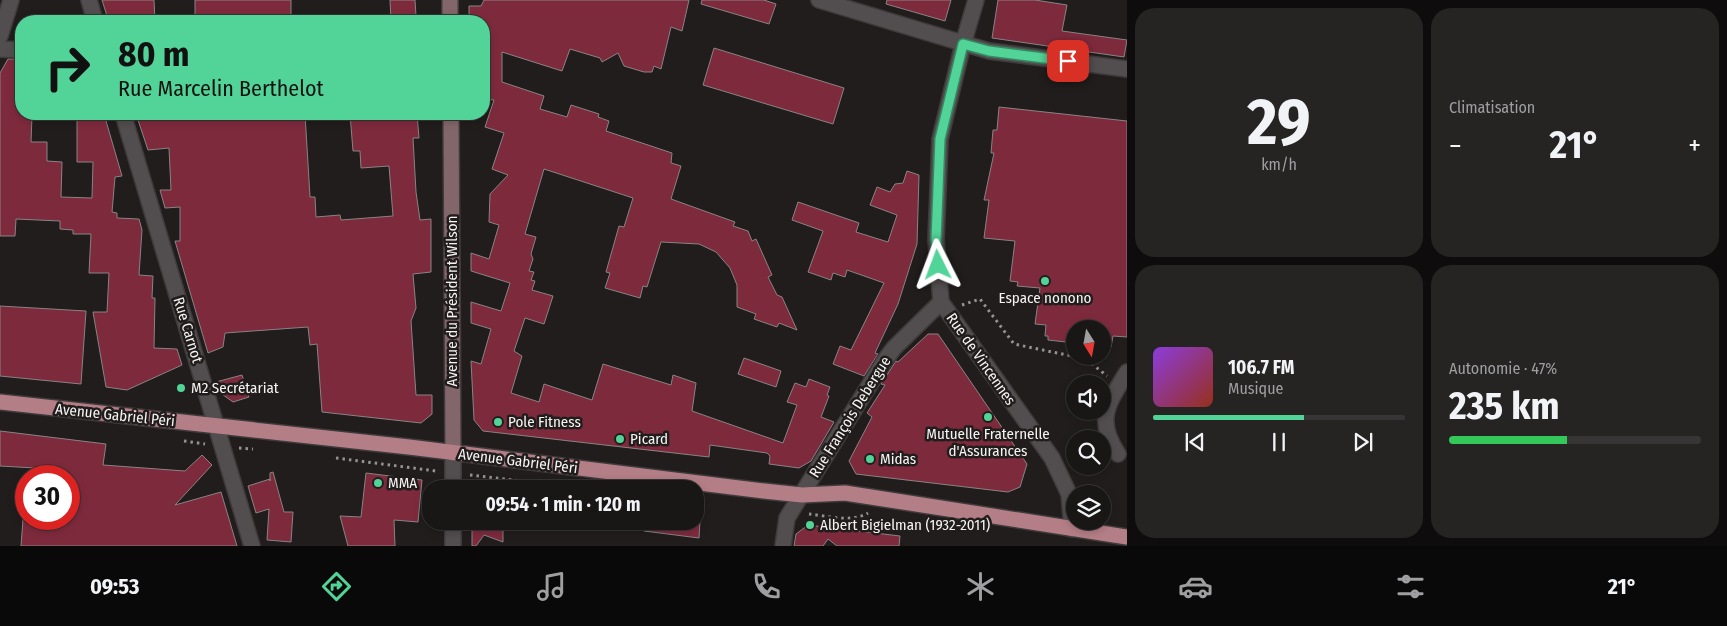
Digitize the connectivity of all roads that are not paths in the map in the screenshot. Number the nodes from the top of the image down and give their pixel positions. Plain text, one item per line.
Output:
1 (11, 0) edge
2 (89, 0) edge
3 (450, 0) edge
4 (819, 0) edge
5 (976, 0) edge
6 (93, 15) edge
7 (450, 15) edge
8 (0, 36) edge
9 (963, 44) junction
10 (0, 49) edge
11 (15, 50) edge
12 (1127, 69) edge
13 (125, 120) edge
14 (451, 120) edge
15 (941, 302) junction
16 (1127, 372) edge
17 (0, 402) edge
18 (217, 427) junction
19 (453, 453) junction
20 (1118, 454) dead end
21 (453, 480) edge
22 (1066, 488) edge
23 (802, 495) junction
24 (1066, 528) edge
25 (453, 530) edge
26 (1076, 530) edge
27 (1122, 541) edge
28 (252, 546) edge
29 (454, 546) edge
30 (783, 546) edge

1 - 8 street
2 - 6 street
3 - 7 street
4 - 9 street
5 - 9 street, Rue de Vincennes
9 - 12 street
9 - 15 street, Rue de Vincennes
10 - 11 street
13 - 18 street, Rue Carnot
14 - 19 street, Avenue du Président Wilson
15 - 22 street, Rue de Vincennes
15 - 23 street, Rue François Debergue
16 - 20 street
17 - 18 main road, Avenue Gabriel Péri
18 - 19 main road, Avenue Gabriel Péri
18 - 28 street, Rue Carnot
19 - 21 street, Avenue du Président Wilson
19 - 23 main road, Avenue Gabriel Péri
23 - 24 main road, Avenue Gabriel Péri
23 - 30 street, Rue François Debergue
25 - 29 street
26 - 27 main road, Avenue Gabriel Péri

